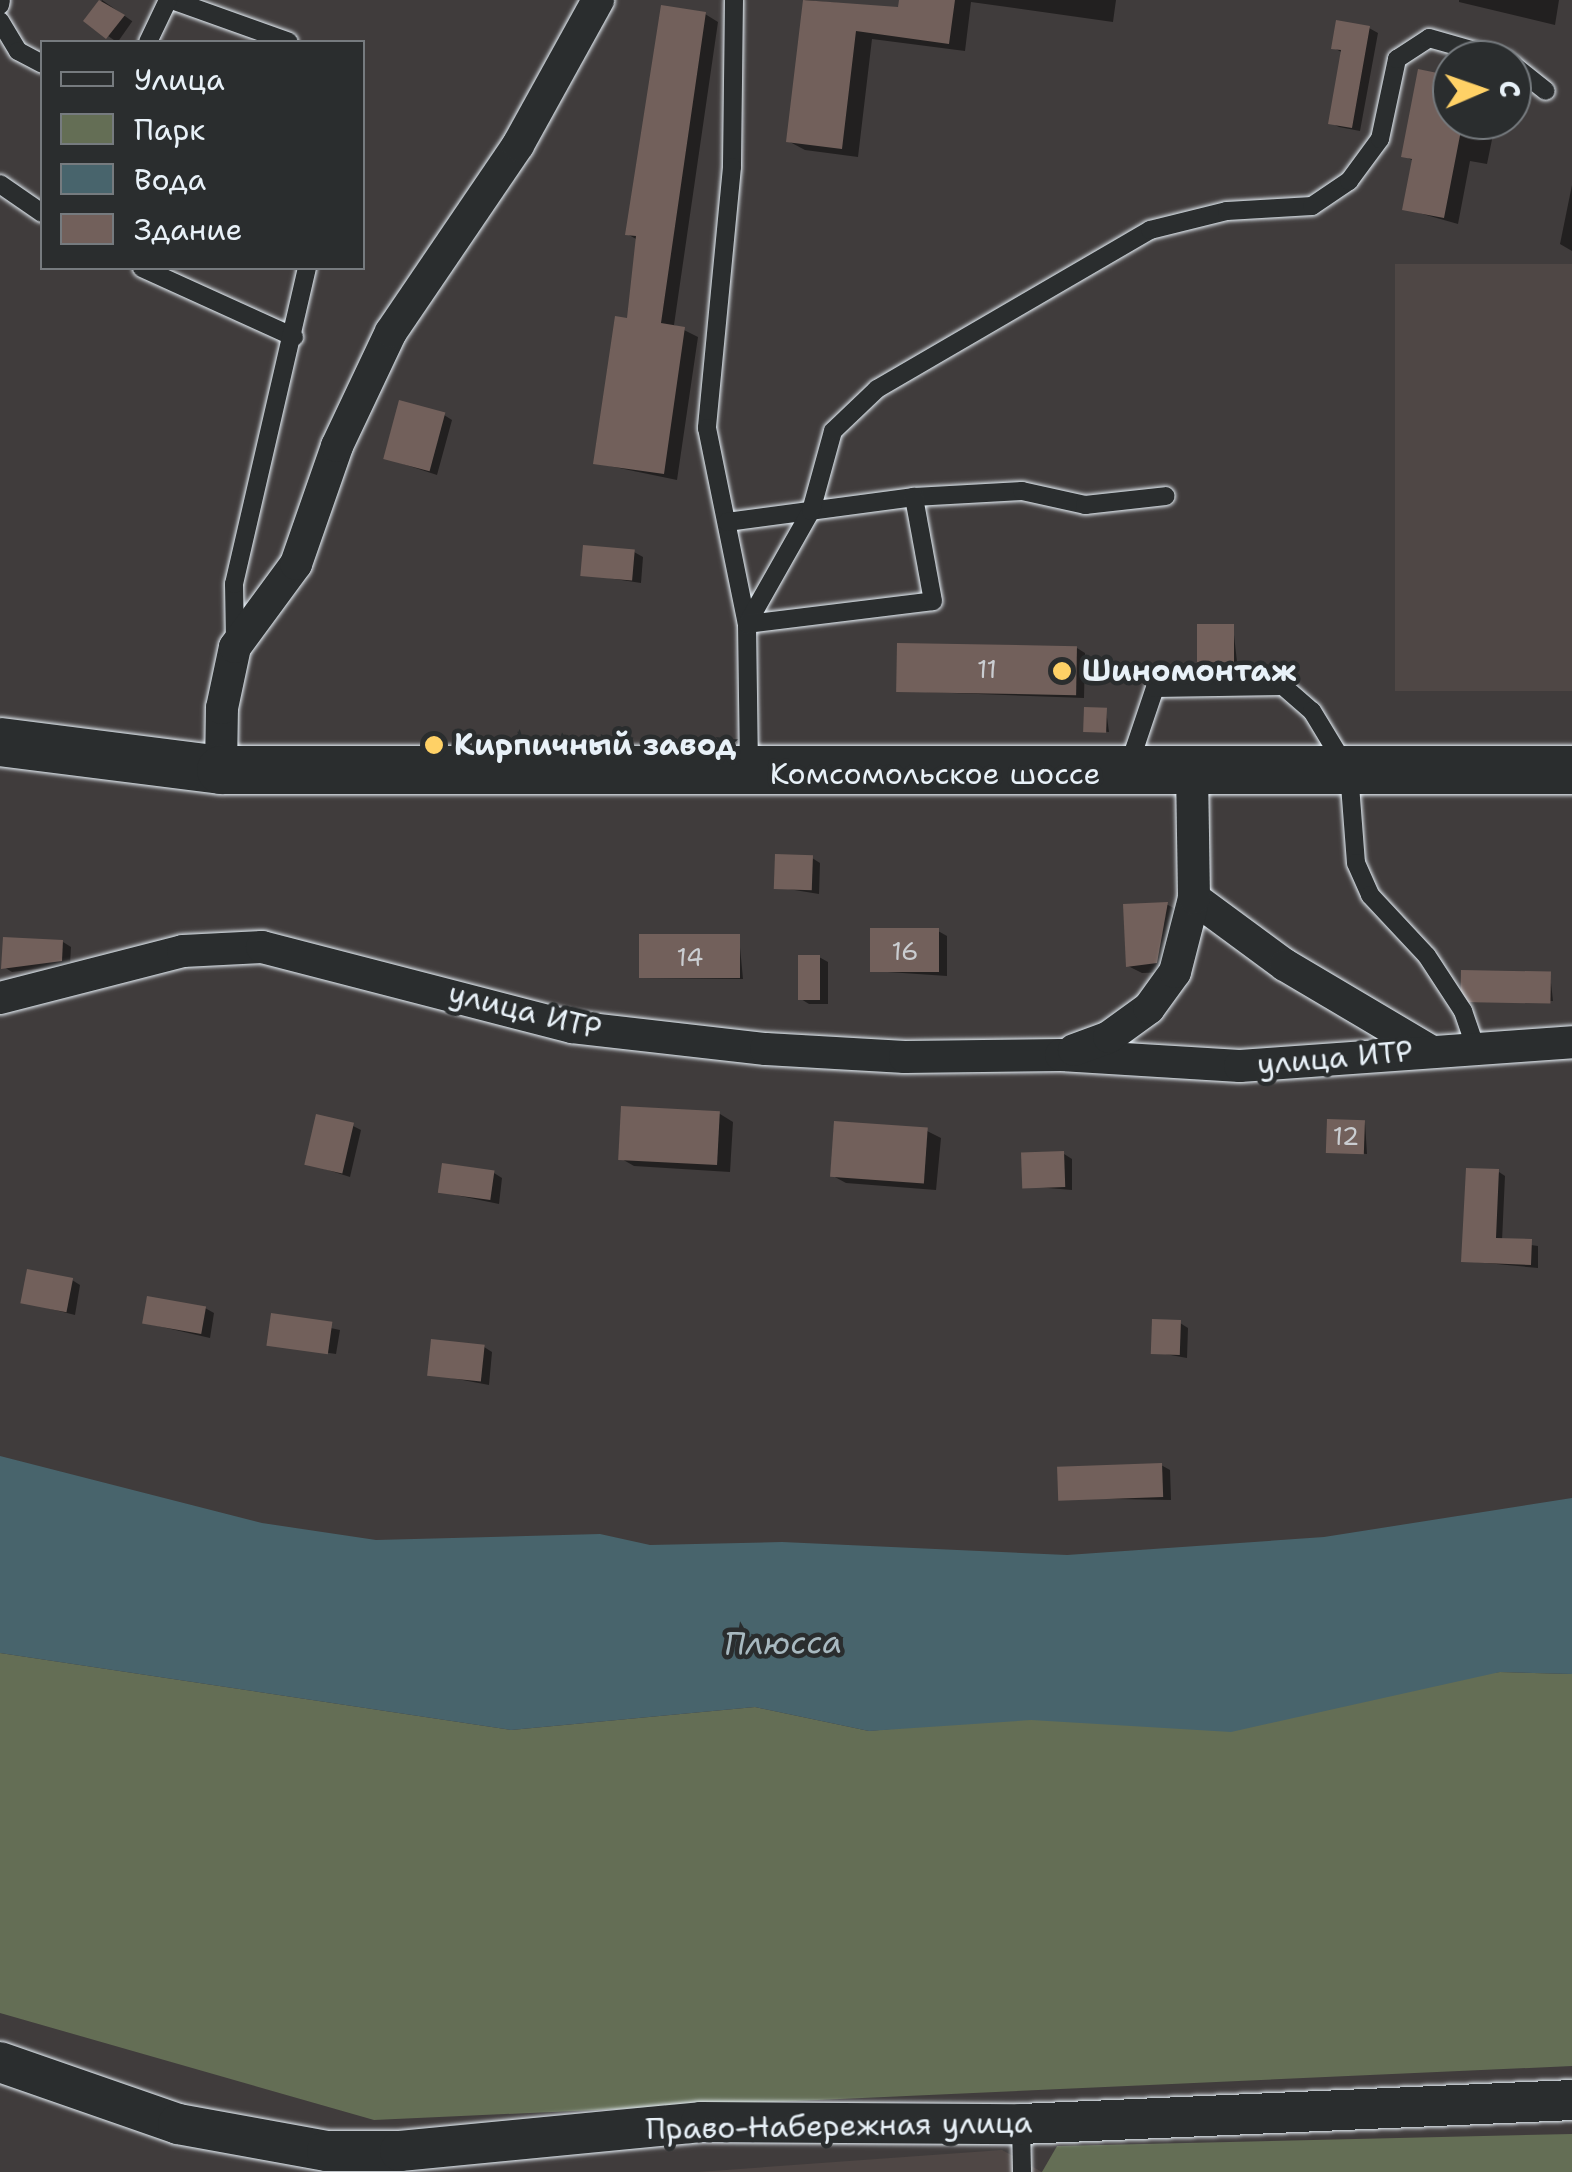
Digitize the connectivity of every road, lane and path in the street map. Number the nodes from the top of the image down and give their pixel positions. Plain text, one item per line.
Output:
1 (170, 0) edge
2 (734, 0) edge
3 (590, 5) edge
4 (0, 21) edge
5 (149, 40) edge
6 (283, 40) edge
7 (1436, 40) edge
8 (40, 63) edge
9 (1532, 80) edge
10 (1546, 91) dead end
11 (0, 184) edge
12 (40, 212) edge
13 (146, 270) edge
14 (308, 270) edge
15 (294, 337) junction
16 (1166, 496) dead end
17 (914, 497) junction
18 (812, 511) junction
19 (727, 522) junction
20 (747, 624) junction
21 (235, 647) junction
22 (0, 742) edge
23 (220, 770) junction
24 (1572, 770) edge
25 (1350, 772) junction
26 (1192, 773) junction
27 (1126, 774) junction
28 (749, 775) junction
29 (1194, 894) junction
30 (0, 998) edge
31 (1572, 1042) edge
32 (1475, 1046) junction
33 (1430, 1050) junction
34 (1060, 1054) junction
35 (0, 2062) edge
36 (1572, 2100) edge
37 (1021, 2124) junction
38 (1022, 2172) edge

1 - 5 lane
1 - 6 lane
2 - 19 lane
3 - 21 street
4 - 8 lane
7 - 18 lane
9 - 10 lane
11 - 12 lane
13 - 15 lane
14 - 15 lane
15 - 21 lane
16 - 17 lane
17 - 18 lane
17 - 20 lane
18 - 19 lane
18 - 20 lane
19 - 20 lane
20 - 28 lane
21 - 23 street
22 - 23 main road, Комсомольское шоссе
23 - 28 main road, Комсомольское шоссе
24 - 25 main road, Комсомольское шоссе
25 - 26 main road, Комсомольское шоссе
25 - 27 lane
25 - 32 lane
26 - 27 main road, Комсомольское шоссе
26 - 29 street
27 - 28 main road, Комсомольское шоссе
29 - 33 street, улица ИТР
29 - 34 street, улица ИТР
30 - 34 street, улица ИТР
31 - 32 street, улица ИТР
32 - 33 street, улица ИТР
33 - 34 street, улица ИТР
35 - 37 street, Право-Набережная улица
36 - 37 street, Право-Набережная улица
37 - 38 lane

